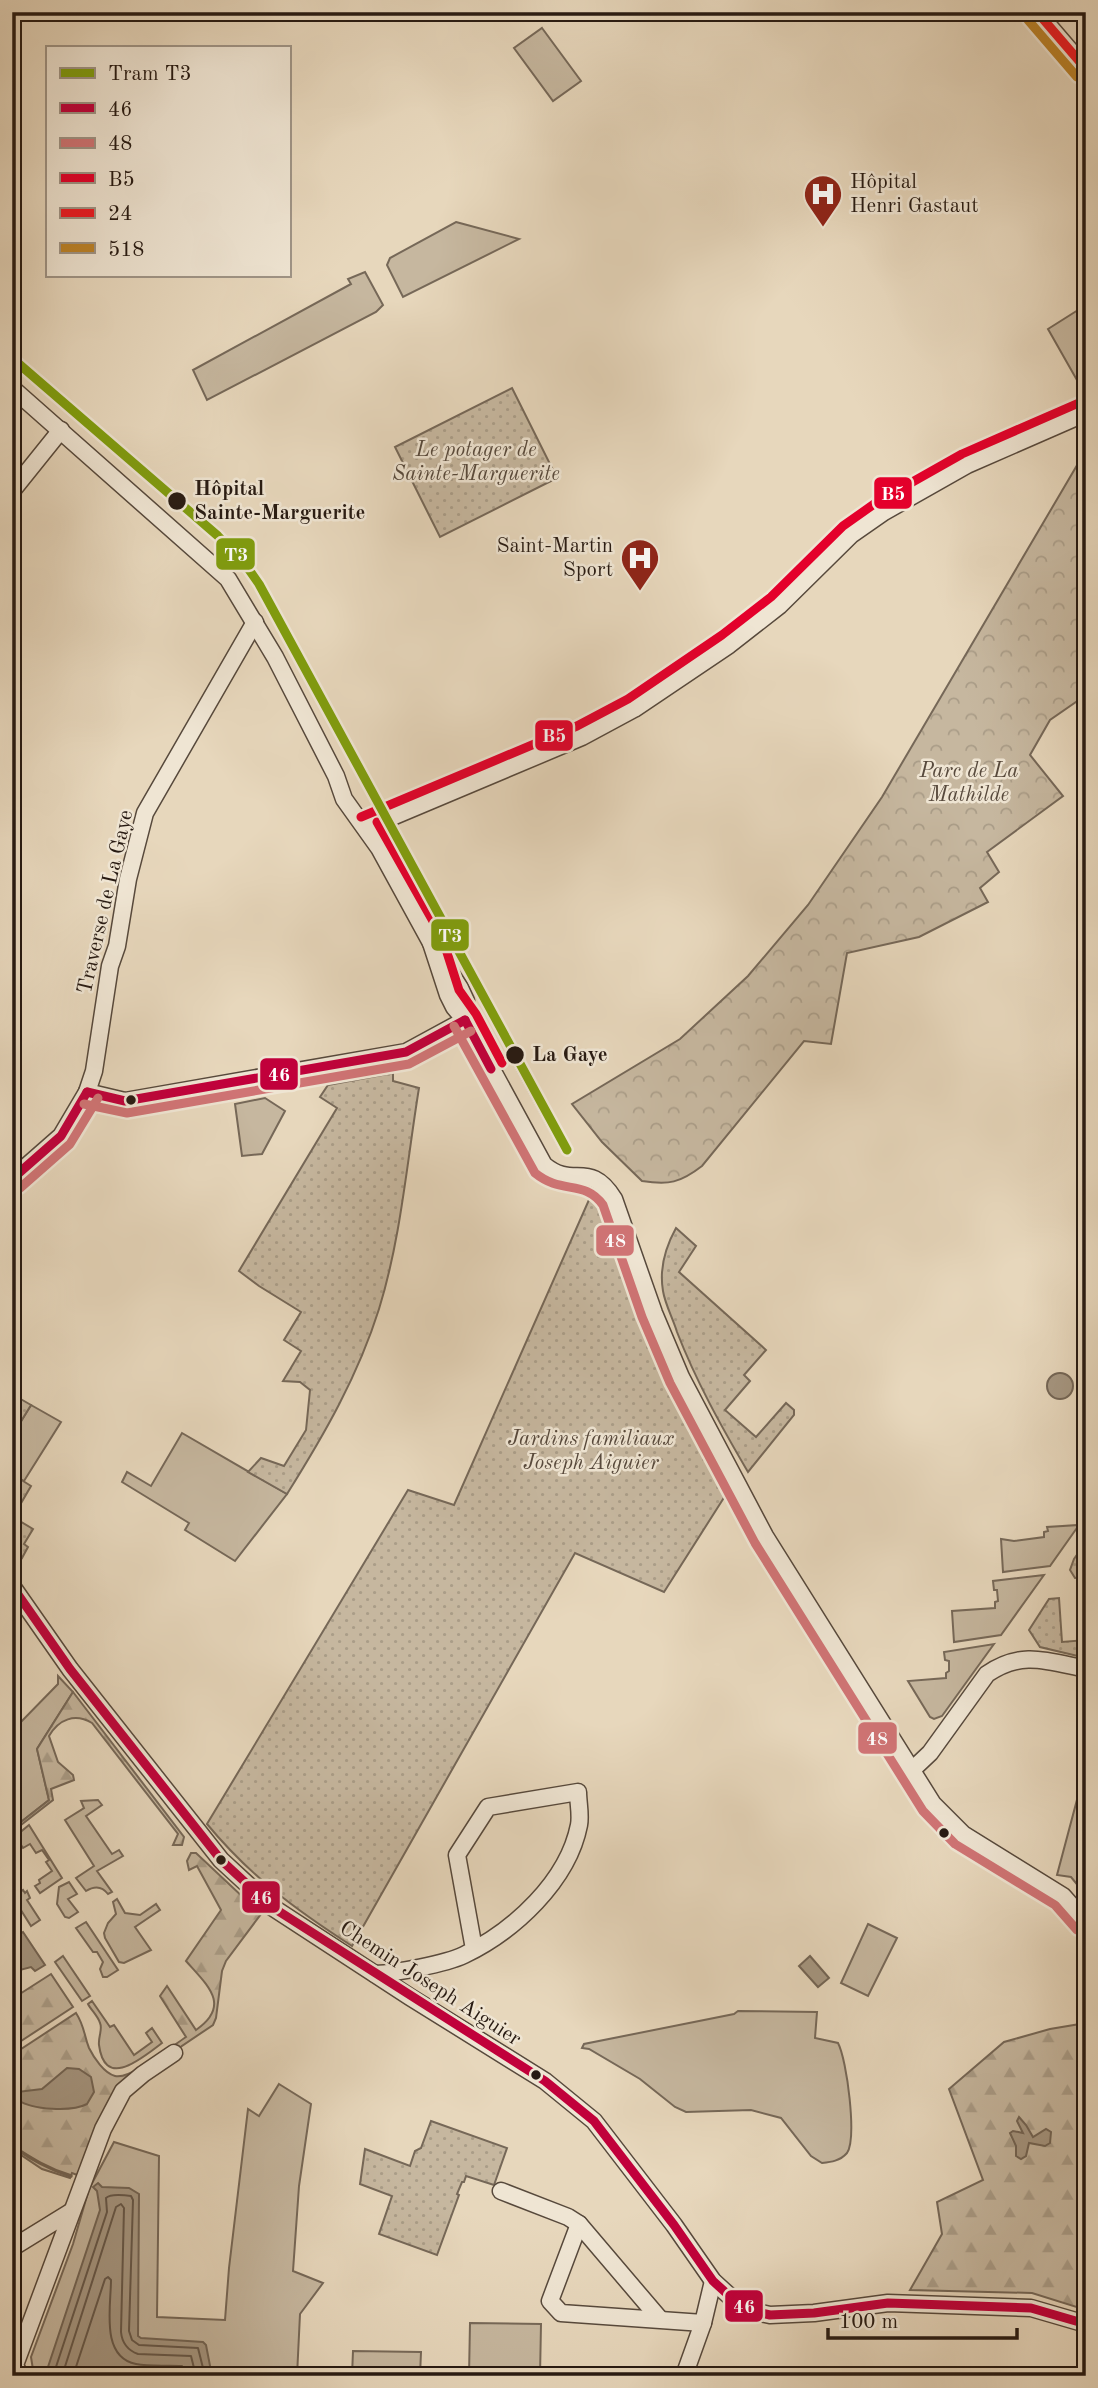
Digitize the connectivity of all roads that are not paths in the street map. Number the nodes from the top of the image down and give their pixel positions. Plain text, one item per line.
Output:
1 (1039, 13) edge
2 (1086, 69) edge
3 (12, 388) edge
4 (1086, 414) edge
5 (61, 430) junction
6 (12, 491) edge
7 (255, 621) junction
8 (366, 828) junction
9 (465, 1020) junction
10 (87, 1092) junction
11 (12, 1179) edge
12 (12, 1586) edge
13 (1086, 1669) edge
14 (912, 1770) junction
15 (1086, 1922) edge
16 (474, 1949) junction
17 (374, 1974) junction
18 (174, 2053) dead end
19 (501, 2191) dead end
20 (72, 2211) junction
21 (579, 2224) junction
22 (12, 2248) edge
23 (713, 2281) junction
24 (659, 2318) junction
25 (703, 2323) junction
26 (1086, 2324) edge
27 (16, 2369) edge
28 (684, 2376) edge

1 - 2 street
3 - 5 street
4 - 8 street
5 - 6 street
5 - 7 street
7 - 8 street
7 - 10 street, Traverse de La Gaye
8 - 9 street
9 - 10 street
9 - 14 street
10 - 11 street
12 - 17 street, Chemin Joseph Aiguier
13 - 14 street
14 - 15 street
16 - 16 street
16 - 17 street
17 - 23 street, Chemin Joseph Aiguier
18 - 20 street
19 - 21 street
20 - 22 street
20 - 27 street
21 - 24 street
21 - 24 street
23 - 25 street
23 - 26 street, Chemin Joseph Aiguier
24 - 25 street
25 - 28 street

